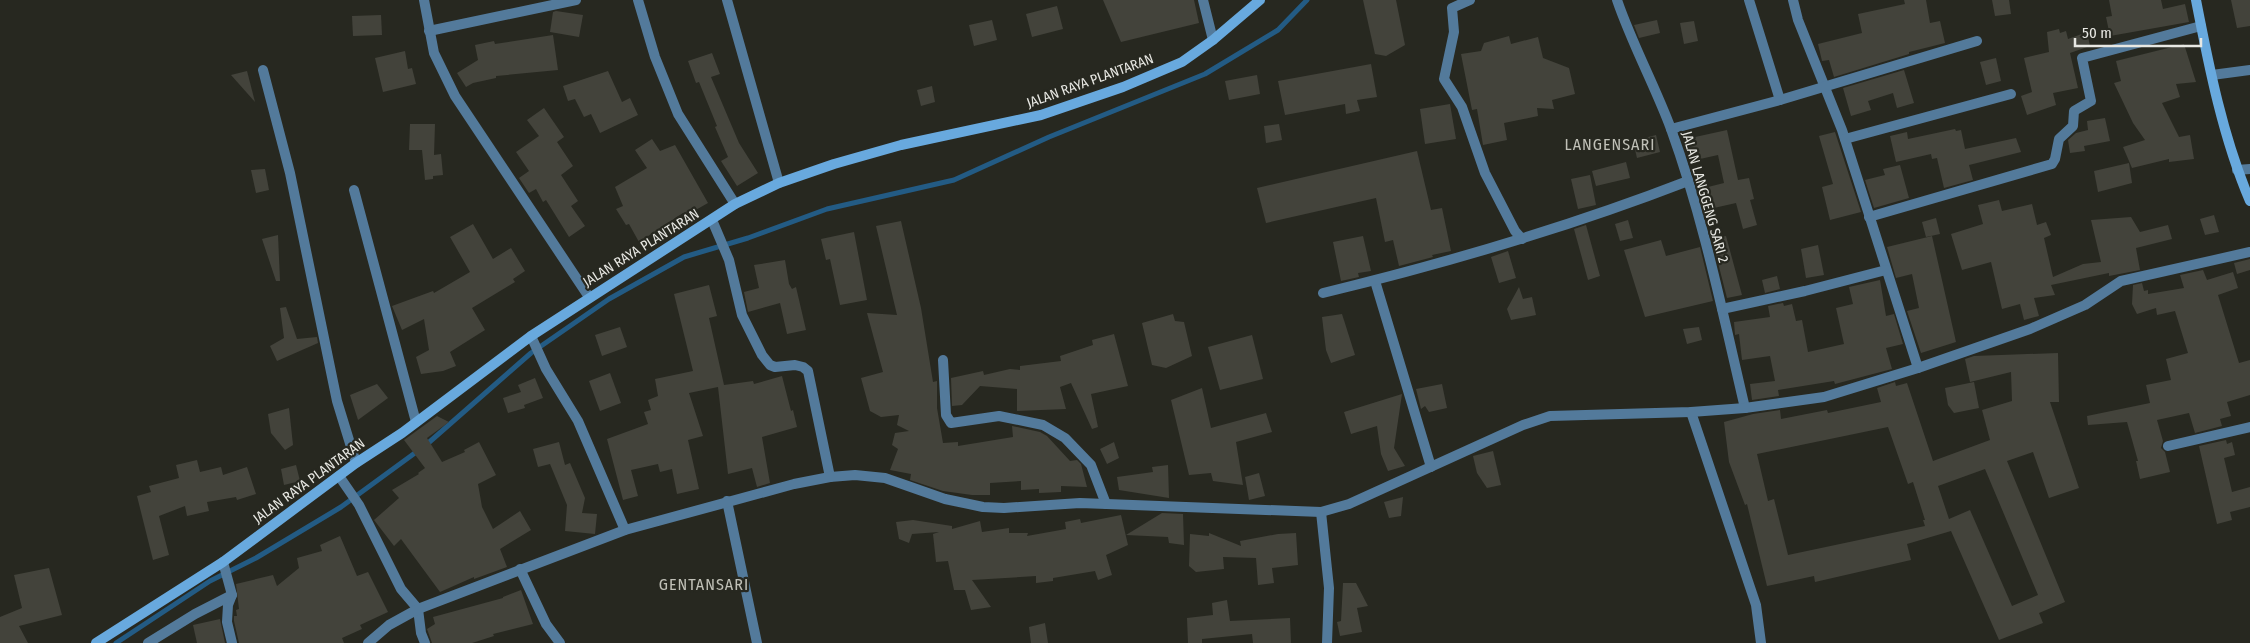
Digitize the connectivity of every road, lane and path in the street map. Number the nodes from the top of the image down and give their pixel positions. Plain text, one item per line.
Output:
1 (424, 0) edge
2 (576, 0) edge
3 (638, 0) edge
4 (727, 0) edge
5 (1202, 0) edge
6 (1260, 0) edge
7 (1470, 0) edge
8 (1617, 0) edge
9 (1749, 0) edge
10 (1793, 0) edge
11 (2196, 0) edge
12 (1451, 4) edge
13 (2201, 26) junction
14 (429, 31) junction
15 (1213, 40) junction
16 (1977, 41) dead end
17 (263, 70) dead end
18 (2250, 70) edge
19 (2212, 75) junction
20 (1825, 87) junction
21 (2011, 94) dead end
22 (1780, 100) junction
23 (1671, 129) junction
24 (1844, 139) junction
25 (2237, 170) junction
26 (2250, 170) edge
27 (1688, 181) junction
28 (779, 183) junction
29 (354, 190) dead end
30 (2250, 201) edge
31 (735, 204) junction
32 (1869, 217) junction
33 (712, 220) junction
34 (1522, 239) junction
35 (2250, 252) edge
36 (1886, 270) junction
37 (1375, 280) junction
38 (1323, 293) dead end
39 (589, 297) junction
40 (1722, 309) junction
41 (532, 340) junction
42 (943, 360) dead end
43 (1918, 368) junction
44 (1745, 408) junction
45 (1691, 412) junction
46 (416, 422) junction
47 (2250, 427) edge
48 (2168, 446) dead end
49 (356, 463) junction
50 (1431, 467) junction
51 (339, 476) junction
52 (830, 477) junction
53 (727, 501) junction
54 (1106, 504) junction
55 (1321, 512) junction
56 (625, 530) junction
57 (224, 567) junction
58 (520, 569) junction
59 (231, 592) junction
60 (418, 609) junction
61 (96, 643) edge
62 (148, 643) edge
63 (232, 643) edge
64 (368, 643) edge
65 (425, 643) edge
66 (560, 643) edge
67 (757, 643) edge
68 (1327, 643) edge
69 (1761, 643) edge

1 - 14 street
2 - 14 street
3 - 31 street
4 - 28 street
5 - 15 street
6 - 15 main road, JALAN RAYA PLANTARAN
7 - 12 street
8 - 23 street, JALAN LANGGENG SARI 2
9 - 22 street
10 - 20 street
11 - 13 main road
12 - 34 street
13 - 19 main road
13 - 32 street
14 - 39 street
15 - 28 main road, JALAN RAYA PLANTARAN
16 - 20 street
17 - 49 street
18 - 19 street
19 - 25 main road
20 - 22 street
20 - 24 street
21 - 24 street
22 - 23 street
23 - 27 street, JALAN LANGGENG SARI 2
24 - 32 street
25 - 26 street
25 - 30 main road
27 - 34 street
27 - 40 street, JALAN LANGGENG SARI 2
28 - 31 main road, JALAN RAYA PLANTARAN
29 - 46 street
31 - 33 main road, JALAN RAYA PLANTARAN
32 - 36 street
33 - 39 main road, JALAN RAYA PLANTARAN
33 - 52 street
34 - 37 street
35 - 43 street
36 - 40 street
36 - 43 street
37 - 38 street
37 - 50 street
39 - 41 main road, JALAN RAYA PLANTARAN
40 - 44 street, JALAN LANGGENG SARI 2
41 - 46 main road, JALAN RAYA PLANTARAN
41 - 56 street
42 - 54 street
43 - 44 street
44 - 45 street
45 - 50 street
45 - 69 street
46 - 49 main road, JALAN RAYA PLANTARAN
47 - 48 street
49 - 51 main road, JALAN RAYA PLANTARAN
50 - 55 street
51 - 57 main road, JALAN RAYA PLANTARAN
51 - 60 street
52 - 53 street
52 - 54 street
53 - 56 street
53 - 67 street
54 - 55 street
55 - 68 street
56 - 58 street
57 - 59 street
57 - 61 main road, JALAN RAYA PLANTARAN
58 - 60 street
58 - 66 street
59 - 62 street
59 - 63 street
60 - 64 street
60 - 65 street

